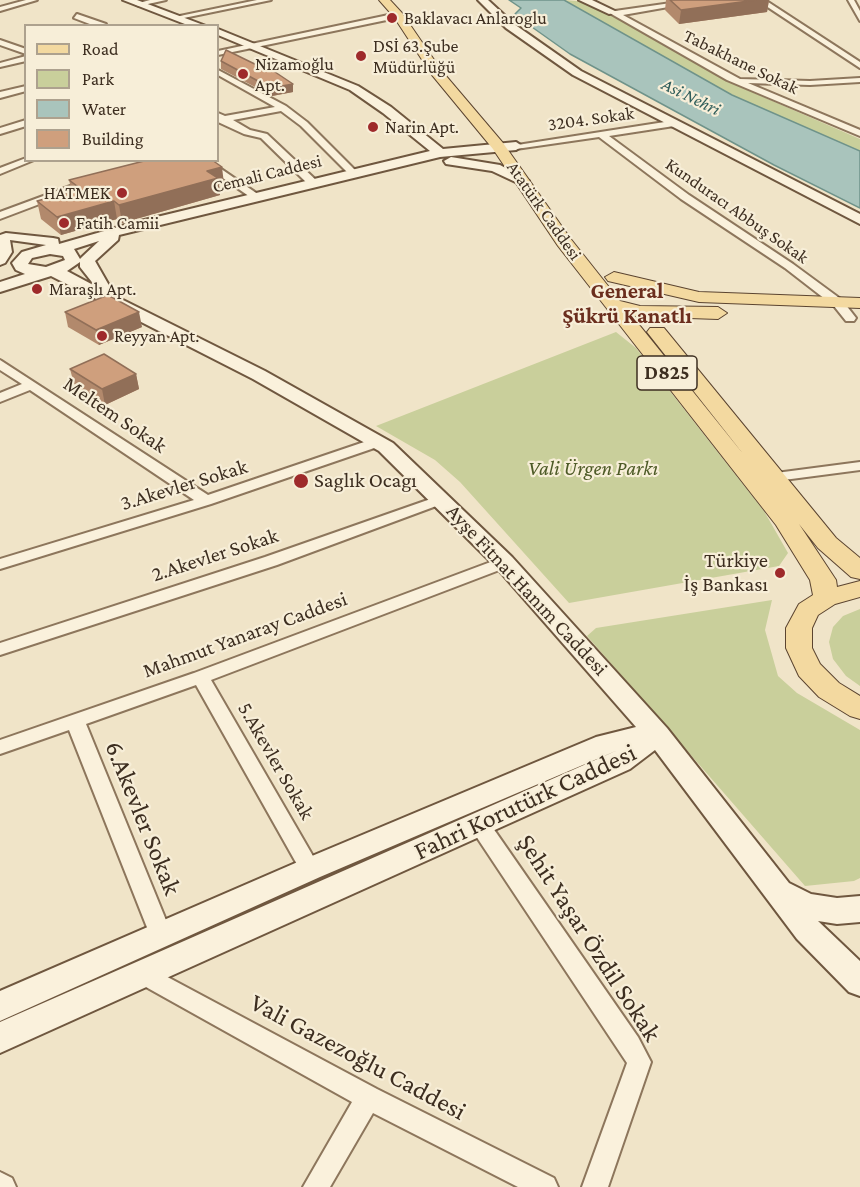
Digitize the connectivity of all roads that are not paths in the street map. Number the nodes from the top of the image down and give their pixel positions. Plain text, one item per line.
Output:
1 (34, 0) edge
2 (128, 0) edge
3 (163, 0) edge
4 (268, 0) edge
5 (384, 0) edge
6 (395, 0) edge
7 (471, 0) edge
8 (483, 0) edge
9 (495, 0) edge
10 (584, 0) edge
11 (603, 0) edge
12 (705, 0) edge
13 (760, 0) edge
14 (851, 0) edge
15 (139, 4) junction
16 (0, 9) edge
17 (613, 13) junction
18 (398, 15) junction
19 (76, 16) dead end
20 (179, 17) junction
21 (860, 19) edge
22 (506, 23) junction
23 (98, 24) edge
24 (196, 24) edge
25 (219, 32) edge
26 (0, 42) edge
27 (252, 45) junction
28 (24, 51) edge
29 (855, 51) dead end
30 (219, 52) edge
31 (842, 52) junction
32 (24, 59) edge
33 (445, 61) dead end
34 (0, 65) edge
35 (858, 65) edge
36 (219, 73) edge
37 (457, 76) dead end
38 (731, 79) junction
39 (844, 80) junction
40 (860, 80) edge
41 (810, 83) junction
42 (24, 88) edge
43 (0, 95) edge
44 (776, 98) junction
45 (283, 108) junction
46 (219, 118) edge
47 (24, 124) edge
48 (671, 124) junction
49 (480, 127) junction
50 (0, 131) edge
51 (860, 133) edge
52 (602, 135) junction
53 (505, 148) junction
54 (441, 155) junction
55 (25, 162) edge
56 (204, 162) edge
57 (0, 171) edge
58 (353, 173) junction
59 (105, 176) edge
60 (522, 181) junction
61 (313, 183) junction
62 (257, 197) junction
63 (0, 216) edge
64 (860, 220) edge
65 (116, 233) junction
66 (3, 236) edge
67 (50, 250) junction
68 (0, 260) edge
69 (24, 261) junction
70 (72, 261) junction
71 (50, 271) junction
72 (614, 277) junction
73 (0, 280) edge
74 (0, 287) edge
75 (109, 296) junction
76 (699, 297) junction
77 (628, 305) junction
78 (852, 310) edge
79 (0, 364) edge
80 (31, 385) junction
81 (0, 398) edge
82 (378, 442) junction
83 (860, 466) edge
84 (776, 477) junction
85 (442, 499) junction
86 (206, 501) junction
87 (2, 560) edge
88 (504, 562) junction
89 (860, 571) edge
90 (860, 590) edge
91 (826, 598) junction
92 (0, 649) edge
93 (200, 677) junction
94 (860, 709) edge
95 (75, 721) junction
96 (658, 735) junction
97 (0, 747) edge
98 (479, 824) junction
99 (310, 869) junction
100 (782, 892) junction
101 (860, 909) edge
102 (161, 935) junction
103 (145, 975) junction
104 (860, 981) edge
105 (0, 1006) edge
106 (0, 1038) edge
107 (368, 1098) junction
108 (316, 1187) edge
109 (545, 1187) edge
110 (594, 1187) edge

1 - 16 street
2 - 15 street
3 - 15 street
4 - 20 street
5 - 18 main road, Atatürk Caddesi / D825
6 - 33 main road
7 - 22 street
8 - 22 street
9 - 22 street
10 - 17 street
11 - 17 street
12 - 17 street
13 - 31 street
14 - 21 street
15 - 20 street
17 - 38 street, Tabakhane Sokak
18 - 27 street
18 - 49 main road, Atatürk Caddesi / D825
19 - 23 street
20 - 24 street
22 - 48 street
25 - 27 street
26 - 28 street
27 - 30 street
27 - 54 street
29 - 31 street
31 - 35 street
32 - 34 street
35 - 39 street
36 - 45 street
37 - 53 main road, Atatürk Caddesi / D825
38 - 41 street
38 - 44 street, Tabakhane Sokak
39 - 40 street
39 - 41 street
41 - 44 street
42 - 43 street
44 - 51 street, Tabakhane Sokak
45 - 46 street
45 - 58 street
46 - 61 street
47 - 50 street
48 - 52 street, 3204. Sokak
48 - 64 street
49 - 53 main road, Atatürk Caddesi / D825
49 - 54 street, Cemali Caddesi
52 - 53 street, 3204. Sokak
52 - 78 street, Kunduracı Abbuş Sokak
53 - 54 street, Cemali Caddesi
53 - 60 main road, Atatürk Caddesi / D825
53 - 72 main road, Atatürk Caddesi / D825
54 - 58 street, Cemali Caddesi
54 - 60 street, Cemali Caddesi
55 - 57 street
56 - 62 street
58 - 61 street, Cemali Caddesi
59 - 63 street
60 - 77 main road, Atatürk Caddesi / D825
61 - 62 street, Cemali Caddesi
62 - 65 street, Cemali Caddesi
65 - 66 street
65 - 67 street, Cemali Caddesi
65 - 70 street, Cemali Caddesi
65 - 75 street
66 - 67 street, Ayşe Fitnat Hanım Caddesi
66 - 68 street
66 - 69 street, Ayşe Fitnat Hanım Caddesi
67 - 69 street
67 - 70 street, Ayşe Fitnat Hanım Caddesi
69 - 71 street, Ayşe Fitnat Hanım Caddesi
69 - 73 street
70 - 71 street
70 - 75 street, Ayşe Fitnat Hanım Caddesi
71 - 74 street
71 - 75 street, Ayşe Fitnat Hanım Caddesi
72 - 76 main road
72 - 77 main road, Atatürk Caddesi / D825
75 - 82 street, Ayşe Fitnat Hanım Caddesi
76 - 77 main road
76 - 78 main road
77 - 78 main road
77 - 84 main road, Atatürk Caddesi / D825
77 - 91 main road, Atatürk Caddesi / D825
79 - 80 street, Meltem Sokak
80 - 81 street
80 - 86 street, Meltem Sokak
82 - 85 street, Ayşe Fitnat Hanım Caddesi
82 - 86 street, 3.Akevler Sokak
83 - 84 street
84 - 89 main road, Atatürk Caddesi / D825
85 - 88 street, Ayşe Fitnat Hanım Caddesi
85 - 92 street, 2.Akevler Sokak
86 - 87 street, 3.Akevler Sokak
88 - 93 street, Mahmut Yanaray Caddesi
88 - 96 street, Ayşe Fitnat Hanım Caddesi
90 - 91 main road
91 - 94 main road
93 - 95 street, Mahmut Yanaray Caddesi
93 - 99 street, 5.Akevler Sokak
95 - 97 street, Mahmut Yanaray Caddesi
95 - 102 street, 6.Akevler Sokak
96 - 98 street, Fahri Korutürk Caddesi
96 - 99 street, Fahri Korutürk Caddesi
96 - 100 street, Ayşe Fitnat Hanım Caddesi
98 - 103 street, Fahri Korutürk Caddesi
98 - 110 street, Şehit Yaşar Özdil Sokak
99 - 102 street, Fahri Korutürk Caddesi
100 - 101 street
100 - 104 street, Ayşe Fitnat Hanım Caddesi
102 - 105 street, Fahri Korutürk Caddesi
103 - 106 street, Fahri Korutürk Caddesi
103 - 107 street, Vali Gazezoğlu Caddesi
107 - 108 street
107 - 109 street, Vali Gazezoğlu Caddesi

